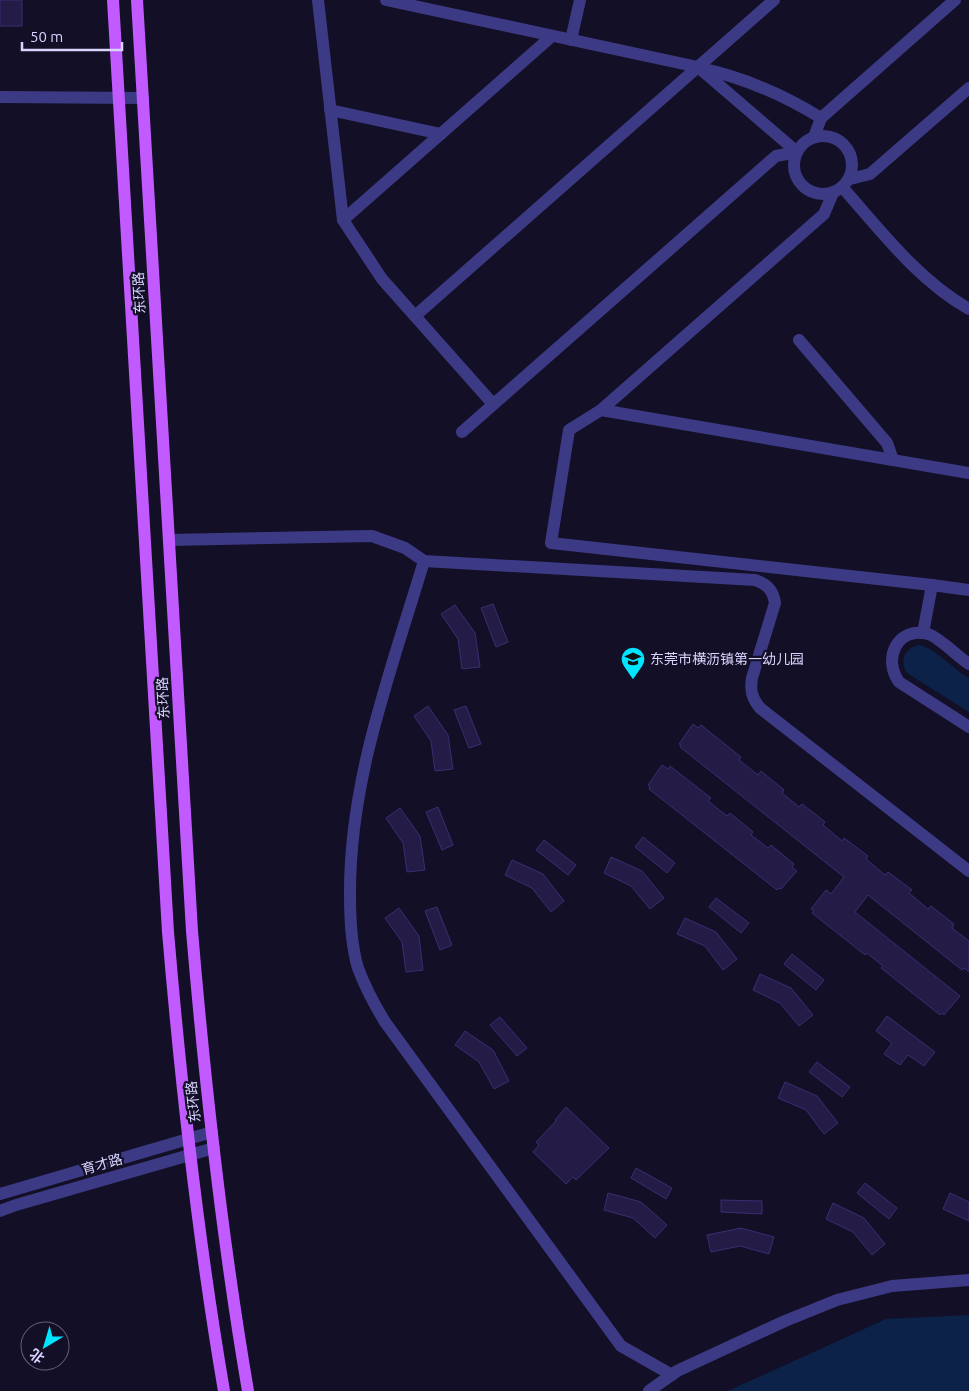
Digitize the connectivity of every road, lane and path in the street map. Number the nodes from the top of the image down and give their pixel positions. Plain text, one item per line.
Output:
1 (113, 0) edge
2 (137, 0) edge
3 (318, 0) edge
4 (386, 0) edge
5 (580, 0) edge
6 (774, 0) edge
7 (955, 0) edge
8 (552, 36) junction
9 (571, 40) junction
10 (698, 67) junction
11 (969, 88) edge
12 (0, 97) edge
13 (119, 98) junction
14 (143, 98) junction
15 (330, 110) junction
16 (820, 118) junction
17 (441, 134) junction
18 (814, 137) junction
19 (797, 152) junction
20 (842, 187) junction
21 (343, 220) junction
22 (969, 309) edge
23 (415, 316) junction
24 (798, 340) dead end
25 (493, 404) junction
26 (600, 410) junction
27 (462, 432) dead end
28 (893, 460) junction
29 (969, 473) edge
30 (169, 540) junction
31 (424, 561) junction
32 (932, 585) junction
33 (969, 590) edge
34 (923, 633) junction
35 (969, 664) edge
36 (969, 727) edge
37 (969, 871) edge
38 (212, 1132) junction
39 (188, 1138) junction
40 (214, 1148) junction
41 (190, 1154) junction
42 (0, 1194) edge
43 (0, 1211) edge
44 (969, 1280) edge
45 (672, 1375) junction
46 (224, 1391) edge
47 (248, 1391) edge
48 (650, 1391) edge

1 - 13 main road, 东环路
2 - 14 main road, 东环路
3 - 15 street
4 - 8 street
5 - 9 street
6 - 10 street
7 - 16 street
8 - 9 street
8 - 17 street
9 - 10 street
10 - 16 street
10 - 19 street
10 - 23 street
11 - 20 street
12 - 13 street
13 - 14 street
13 - 39 main road, 东环路
14 - 30 main road, 东环路
15 - 17 street
15 - 21 street
16 - 18 street
17 - 21 street
18 - 19 street
18 - 20 street
19 - 20 street
19 - 25 street
20 - 22 street
20 - 26 street
21 - 23 street
23 - 25 street
24 - 28 street
25 - 27 street
26 - 28 street
26 - 32 street
28 - 29 street
30 - 31 street
30 - 38 main road, 东环路
31 - 37 street
31 - 45 street
32 - 33 street
32 - 34 street
34 - 35 street
34 - 36 street
38 - 39 street, 育才路
38 - 40 main road, 东环路
39 - 41 main road, 东环路
39 - 42 street, 育才路
40 - 41 street, 育才路
40 - 47 main road, 东环路
41 - 43 street, 育才路
41 - 46 main road, 东环路
44 - 45 street
45 - 48 street

